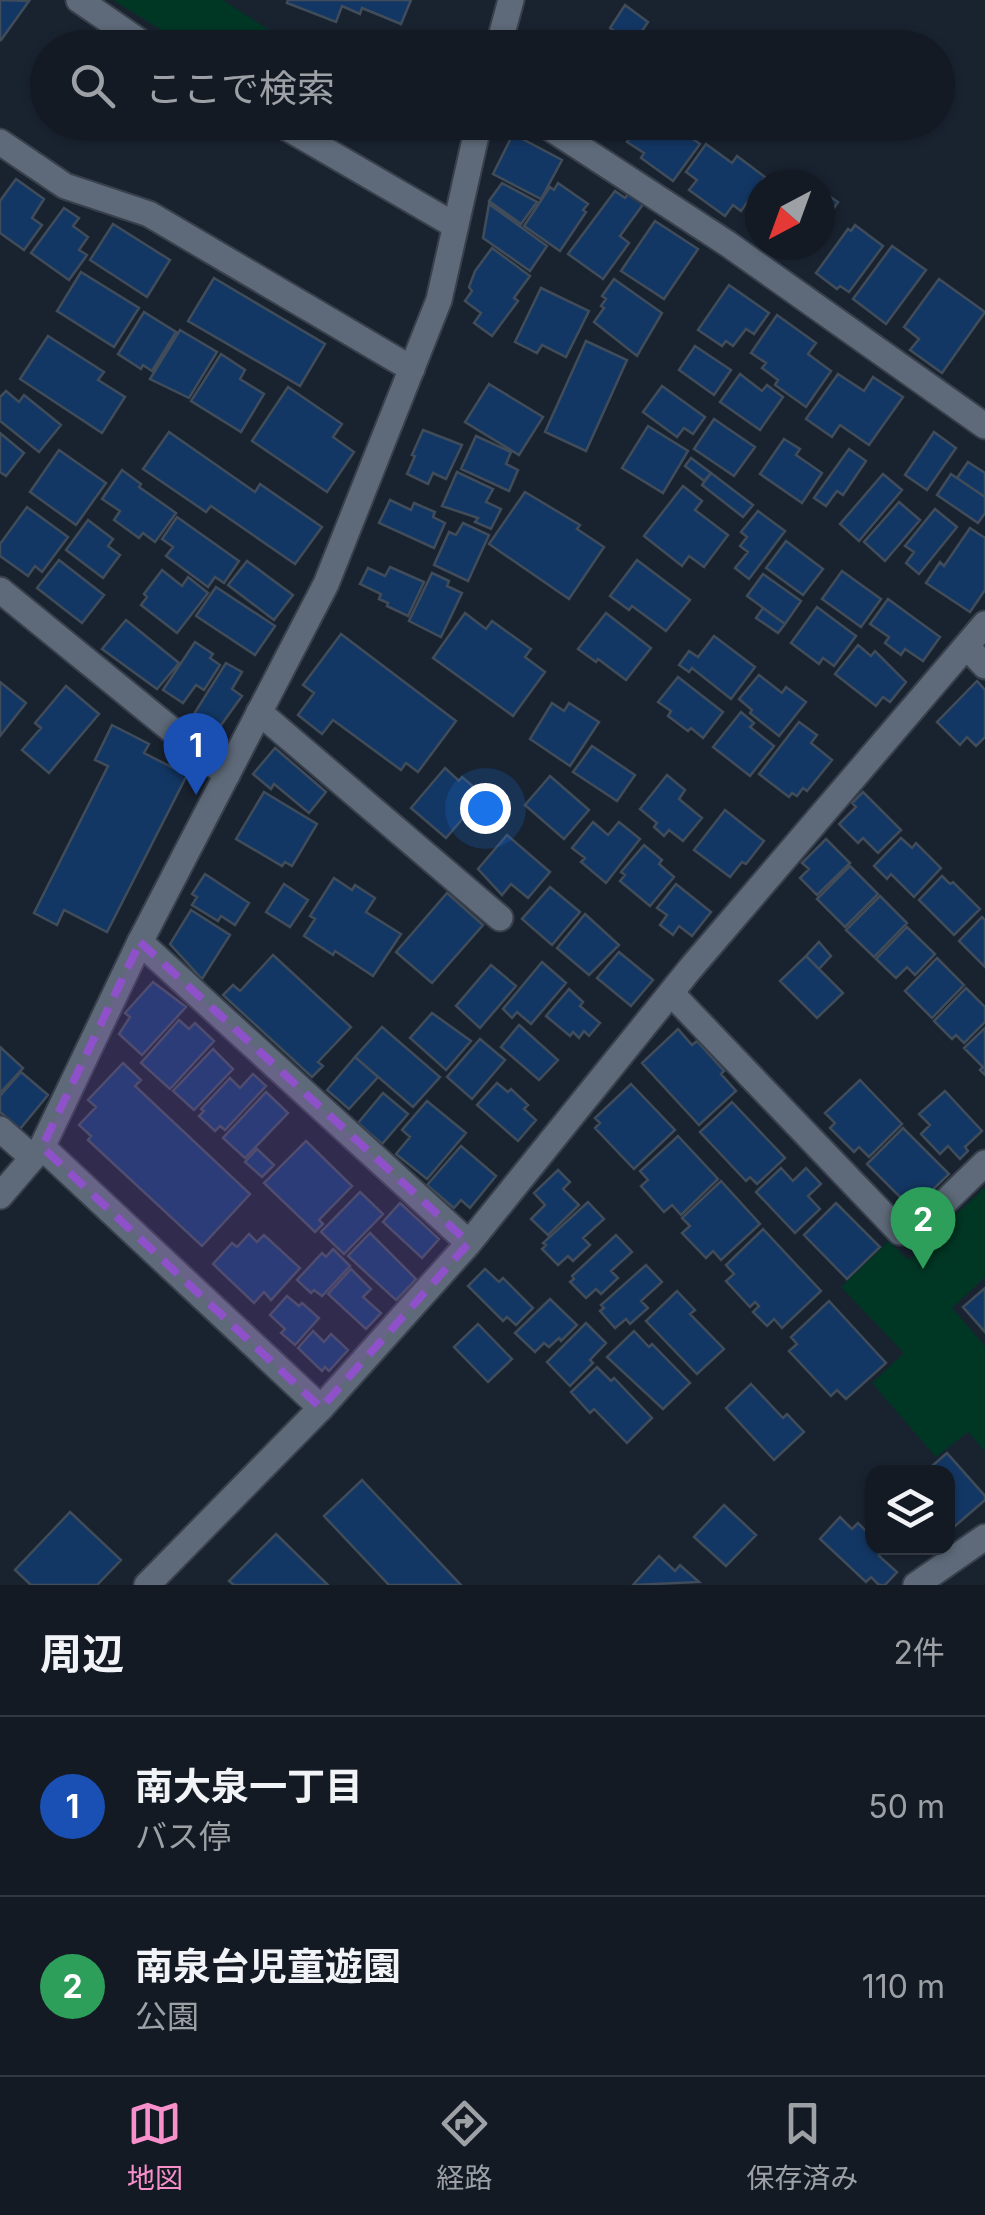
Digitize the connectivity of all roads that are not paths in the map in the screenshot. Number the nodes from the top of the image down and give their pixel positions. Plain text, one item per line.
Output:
1 (79, 0) edge
2 (511, 0) edge
3 (123, 30) edge
4 (503, 30) edge
5 (308, 140) edge
6 (475, 140) edge
7 (569, 140) edge
8 (0, 142) edge
9 (454, 225) junction
10 (412, 369) junction
11 (985, 426) edge
12 (0, 590) edge
13 (985, 624) edge
14 (966, 646) junction
15 (985, 666) edge
16 (259, 712) junction
17 (227, 775) junction
18 (500, 918) dead end
19 (140, 942) junction
20 (671, 993) junction
21 (0, 1129) edge
22 (38, 1152) junction
23 (985, 1162) edge
24 (0, 1196) edge
25 (469, 1243) junction
26 (321, 1408) junction
27 (985, 1538) edge
28 (147, 1585) edge
29 (916, 1585) edge

1 - 3 street
2 - 4 street
5 - 9 street
6 - 9 street
7 - 11 street
8 - 10 street
9 - 10 street
10 - 16 street
12 - 17 street
13 - 14 street
14 - 15 street
14 - 20 street
16 - 17 street
16 - 18 street
17 - 19 street
19 - 22 street
19 - 25 street
20 - 23 street
20 - 25 street
21 - 22 street
22 - 24 street
22 - 26 street
25 - 26 street
26 - 28 street
27 - 29 street

